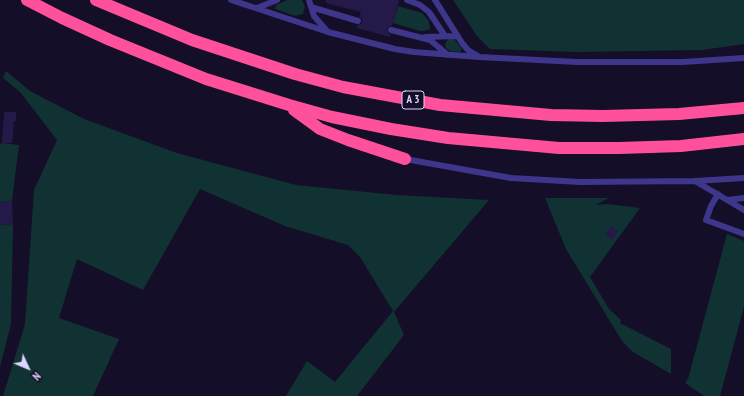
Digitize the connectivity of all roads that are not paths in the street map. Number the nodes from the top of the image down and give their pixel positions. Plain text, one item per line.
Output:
1 (27, 0) edge
2 (96, 0) edge
3 (231, 0) edge
4 (277, 0) edge
5 (309, 0) edge
6 (407, 0) edge
7 (435, 0) edge
8 (311, 7) junction
9 (256, 8) junction
10 (358, 21) dead end
11 (391, 30) dead end
12 (328, 32) junction
13 (445, 36) junction
14 (458, 36) junction
15 (423, 38) junction
16 (448, 55) junction
17 (479, 57) junction
18 (744, 58) edge
19 (289, 105) junction
20 (744, 108) edge
21 (744, 139) edge
22 (405, 159) joint
23 (744, 178) edge
24 (695, 181) junction
25 (718, 194) junction
26 (744, 198) edge
27 (728, 200) junction
28 (744, 210) edge
29 (744, 234) edge

1 - 19 highway
2 - 20 highway, A 3
3 - 9 lane
4 - 9 lane
5 - 8 lane
6 - 13 lane
7 - 14 lane
8 - 10 lane
8 - 12 lane
9 - 12 lane
11 - 15 lane
12 - 16 lane
13 - 14 lane
13 - 15 lane
14 - 17 lane
15 - 16 lane
16 - 17 lane
17 - 18 lane
19 - 21 highway
19 - 22 highway
22 - 24 lane
23 - 24 lane
24 - 25 lane
25 - 27 lane
25 - 29 lane
26 - 27 lane
27 - 28 lane

